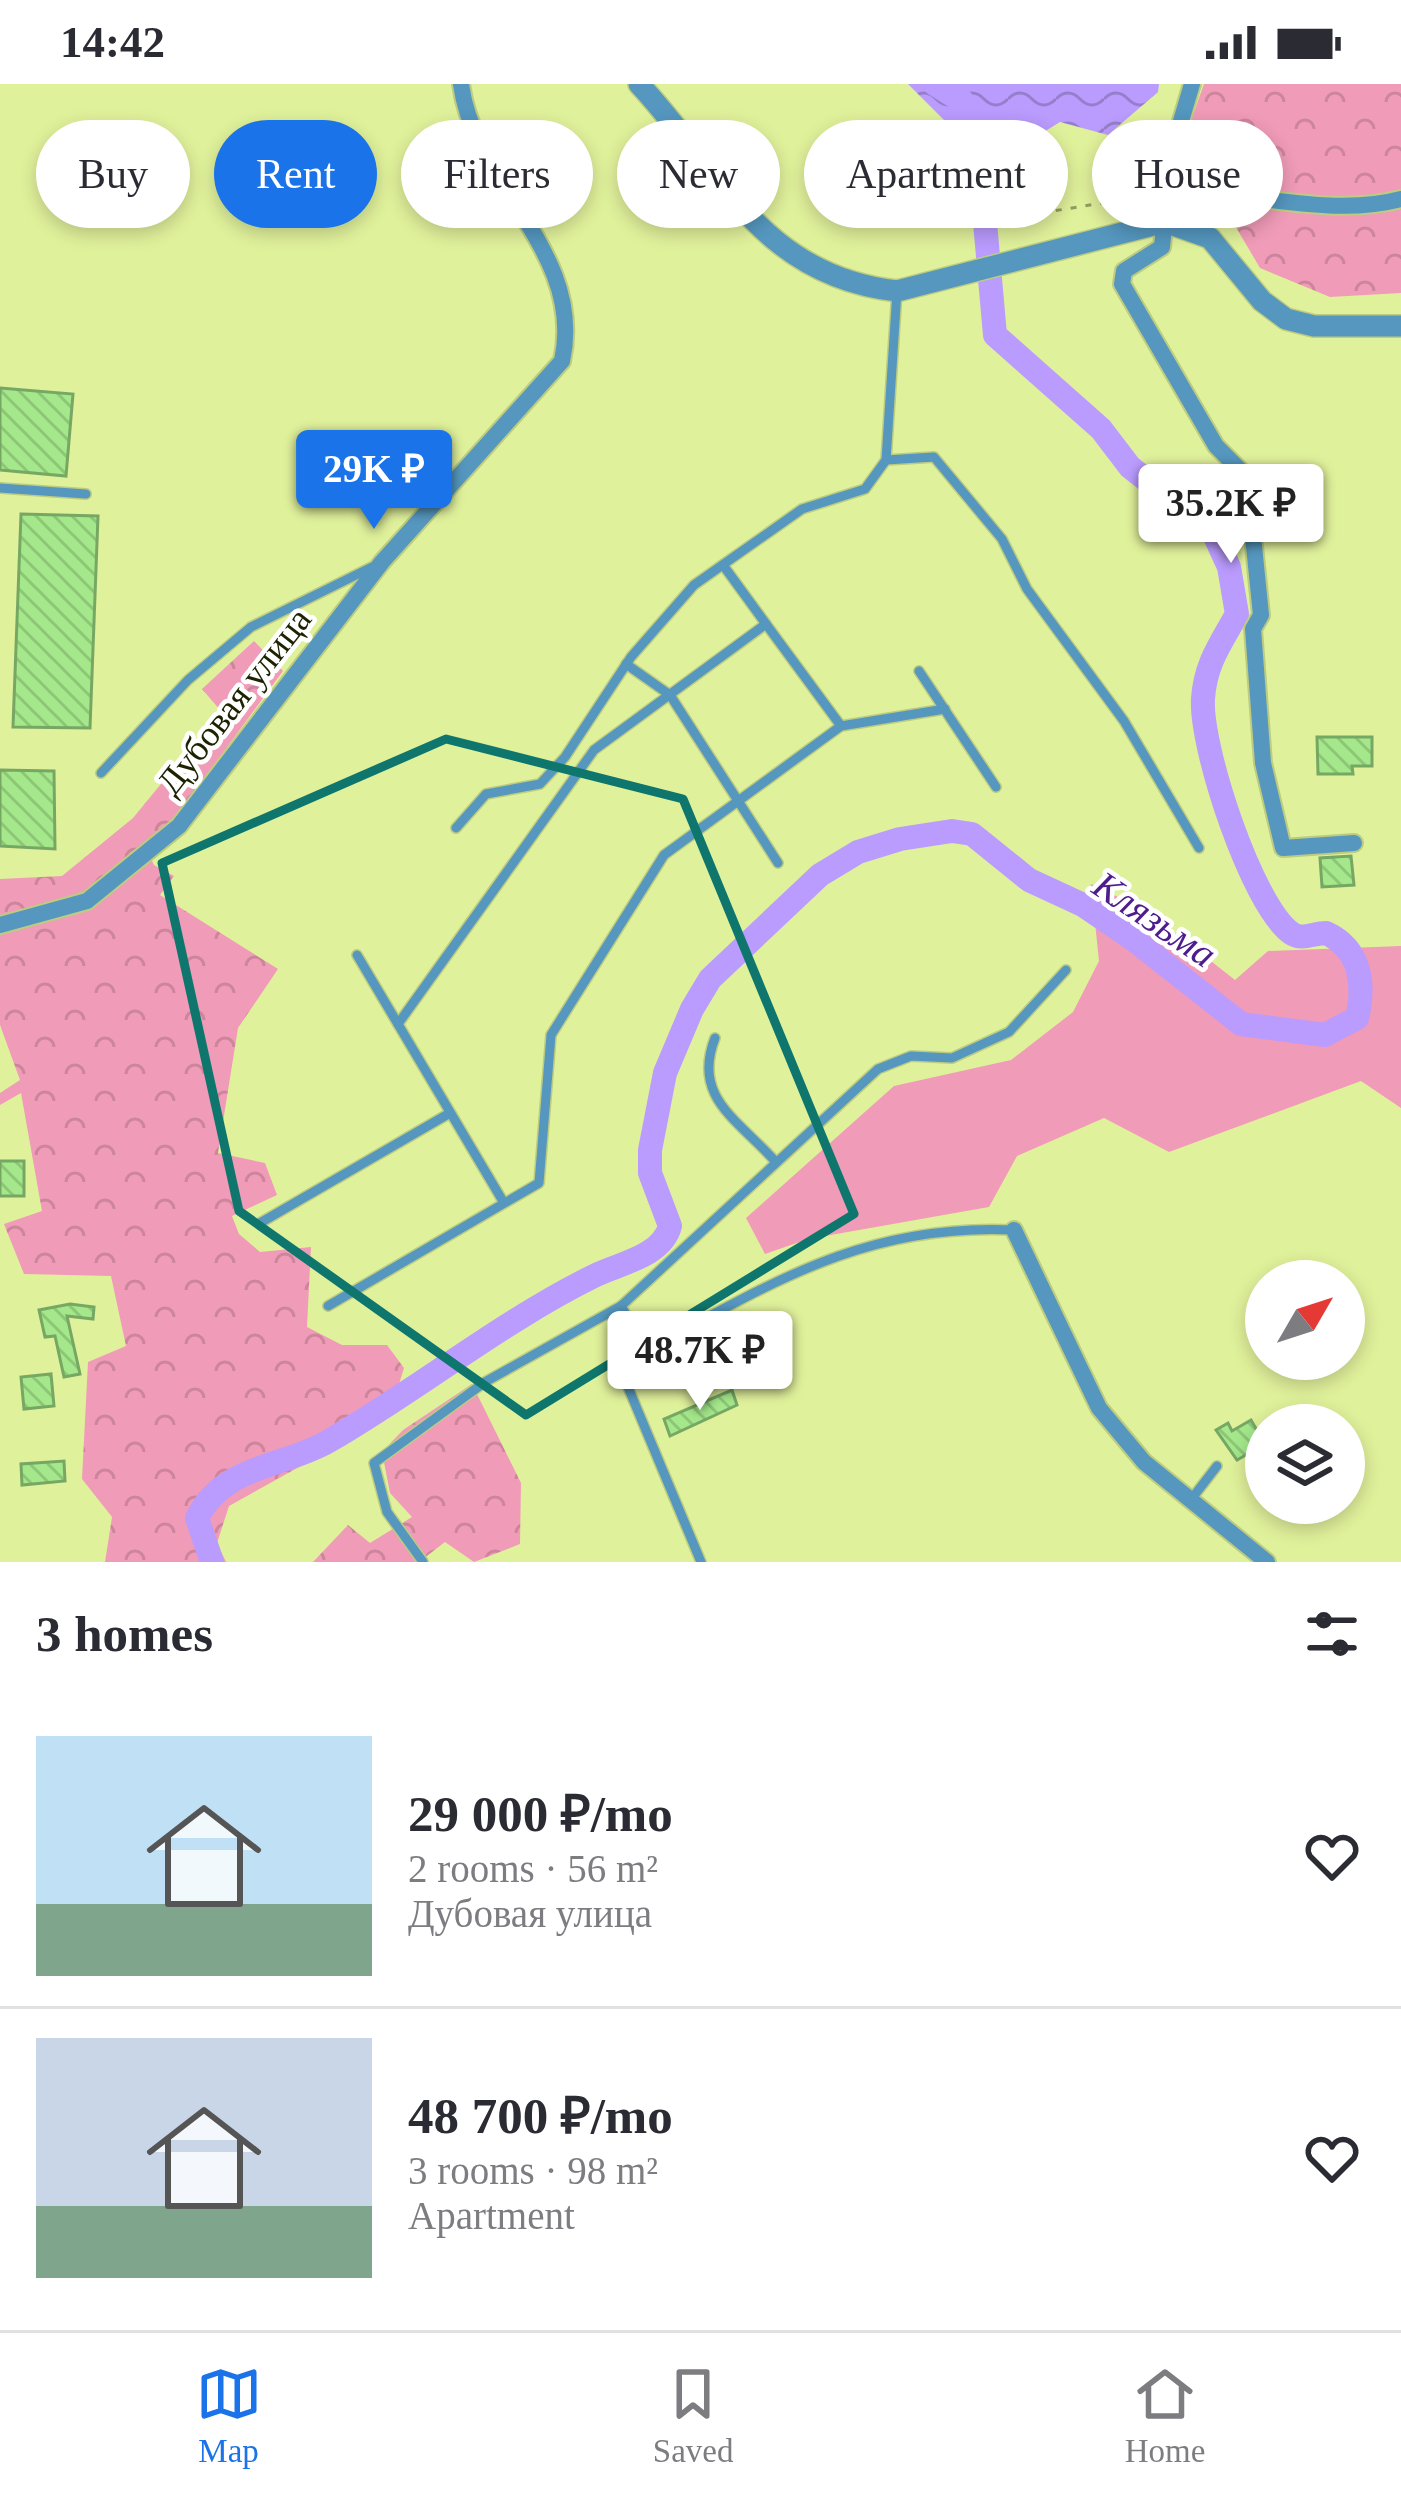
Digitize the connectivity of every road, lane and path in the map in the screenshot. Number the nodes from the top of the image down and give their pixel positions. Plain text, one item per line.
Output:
1 (460, 84) edge
2 (639, 84) edge
3 (1192, 84) edge
4 (1181, 120) edge
5 (1401, 199) edge
6 (1283, 200) edge
7 (1143, 228) edge
8 (1164, 228) edge
9 (1182, 228) edge
10 (897, 291) junction
11 (1401, 326) edge
12 (886, 460) junction
13 (0, 488) edge
14 (86, 494) dead end
15 (382, 562) junction
16 (723, 565) junction
17 (766, 625) junction
18 (626, 664) junction
19 (919, 670) dead end
20 (670, 694) junction
21 (945, 709) junction
22 (841, 725) junction
23 (101, 773) dead end
24 (996, 787) dead end
25 (741, 799) junction
26 (456, 828) dead end
27 (1354, 843) dead end
28 (1198, 848) dead end
29 (778, 863) dead end
30 (0, 925) edge
31 (357, 955) dead end
32 (1066, 970) dead end
33 (398, 1024) junction
34 (715, 1038) dead end
35 (450, 1113) junction
36 (774, 1160) junction
37 (504, 1203) junction
38 (260, 1223) dead end
39 (1014, 1230) joint
40 (328, 1306) dead end
41 (621, 1306) junction
42 (647, 1350) junction
43 (1217, 1466) dead end
44 (1193, 1497) junction
45 (423, 1562) edge
46 (701, 1562) edge
47 (1267, 1562) edge

1 - 15 street, Дубовая улица
2 - 10 street
3 - 4 street
5 - 6 street
7 - 10 street
8 - 27 street
9 - 11 street
10 - 12 lane
12 - 16 lane
12 - 28 lane
13 - 14 lane
15 - 23 lane
15 - 30 street, Дубовая улица
16 - 17 lane
16 - 18 lane
17 - 20 lane
17 - 22 lane
18 - 20 lane
18 - 26 lane
19 - 21 lane
20 - 25 lane
20 - 33 lane
21 - 22 lane
21 - 24 lane
22 - 25 lane
25 - 29 lane
25 - 37 lane
31 - 33 lane
32 - 36 lane
33 - 35 lane
34 - 36 lane
35 - 37 lane
35 - 38 lane
36 - 41 lane
37 - 40 lane
39 - 42 lane
39 - 44 street
41 - 42 lane
41 - 45 lane
42 - 46 lane
43 - 44 lane
44 - 47 street

